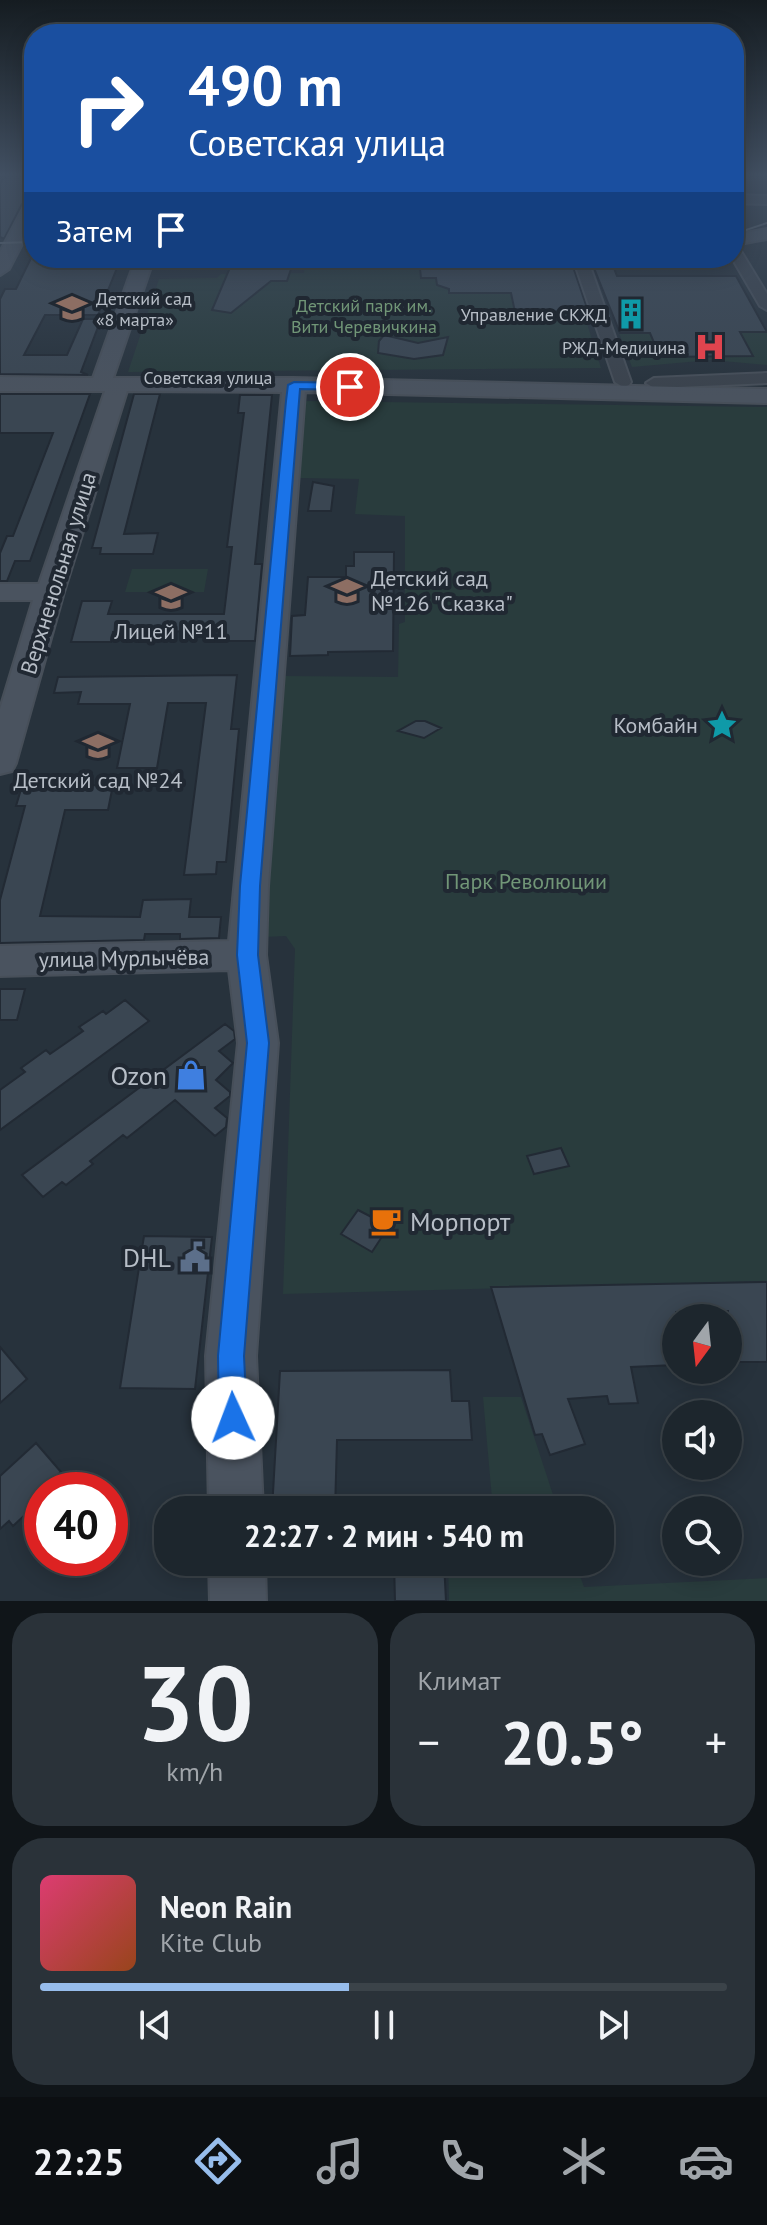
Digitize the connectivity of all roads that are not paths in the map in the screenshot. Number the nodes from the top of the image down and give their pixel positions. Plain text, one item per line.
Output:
1 (6, 248) edge
2 (142, 268) edge
3 (583, 268) edge
4 (744, 268) edge
5 (0, 269) edge
6 (767, 306) edge
7 (0, 377) edge
8 (767, 378) edge
9 (110, 380) junction
10 (623, 382) junction
11 (654, 383) junction
12 (0, 384) edge
13 (464, 384) junction
14 (294, 385) junction
15 (767, 386) edge
16 (760, 397) edge
17 (0, 592) edge
18 (50, 592) junction
19 (0, 763) edge
20 (247, 955) junction
21 (0, 961) edge
22 (236, 1496) edge
23 (237, 1576) edge
24 (238, 1601) edge

1 - 5 street
2 - 9 street, Верхненольная улица
3 - 10 street
4 - 6 street
7 - 9 street, Советская улица
8 - 11 street
9 - 12 street, Советская улица
9 - 13 street, Советская улица
9 - 14 street, Советская улица
9 - 18 street, Верхненольная улица
10 - 11 street, Советская улица
10 - 13 street, Советская улица
11 - 15 street, Советская улица
13 - 14 street, Советская улица
13 - 16 street, Советская улица
14 - 20 street
17 - 18 street
18 - 19 street, Верхненольная улица
20 - 21 street, улица Мурлычёва
20 - 22 street
23 - 24 street

